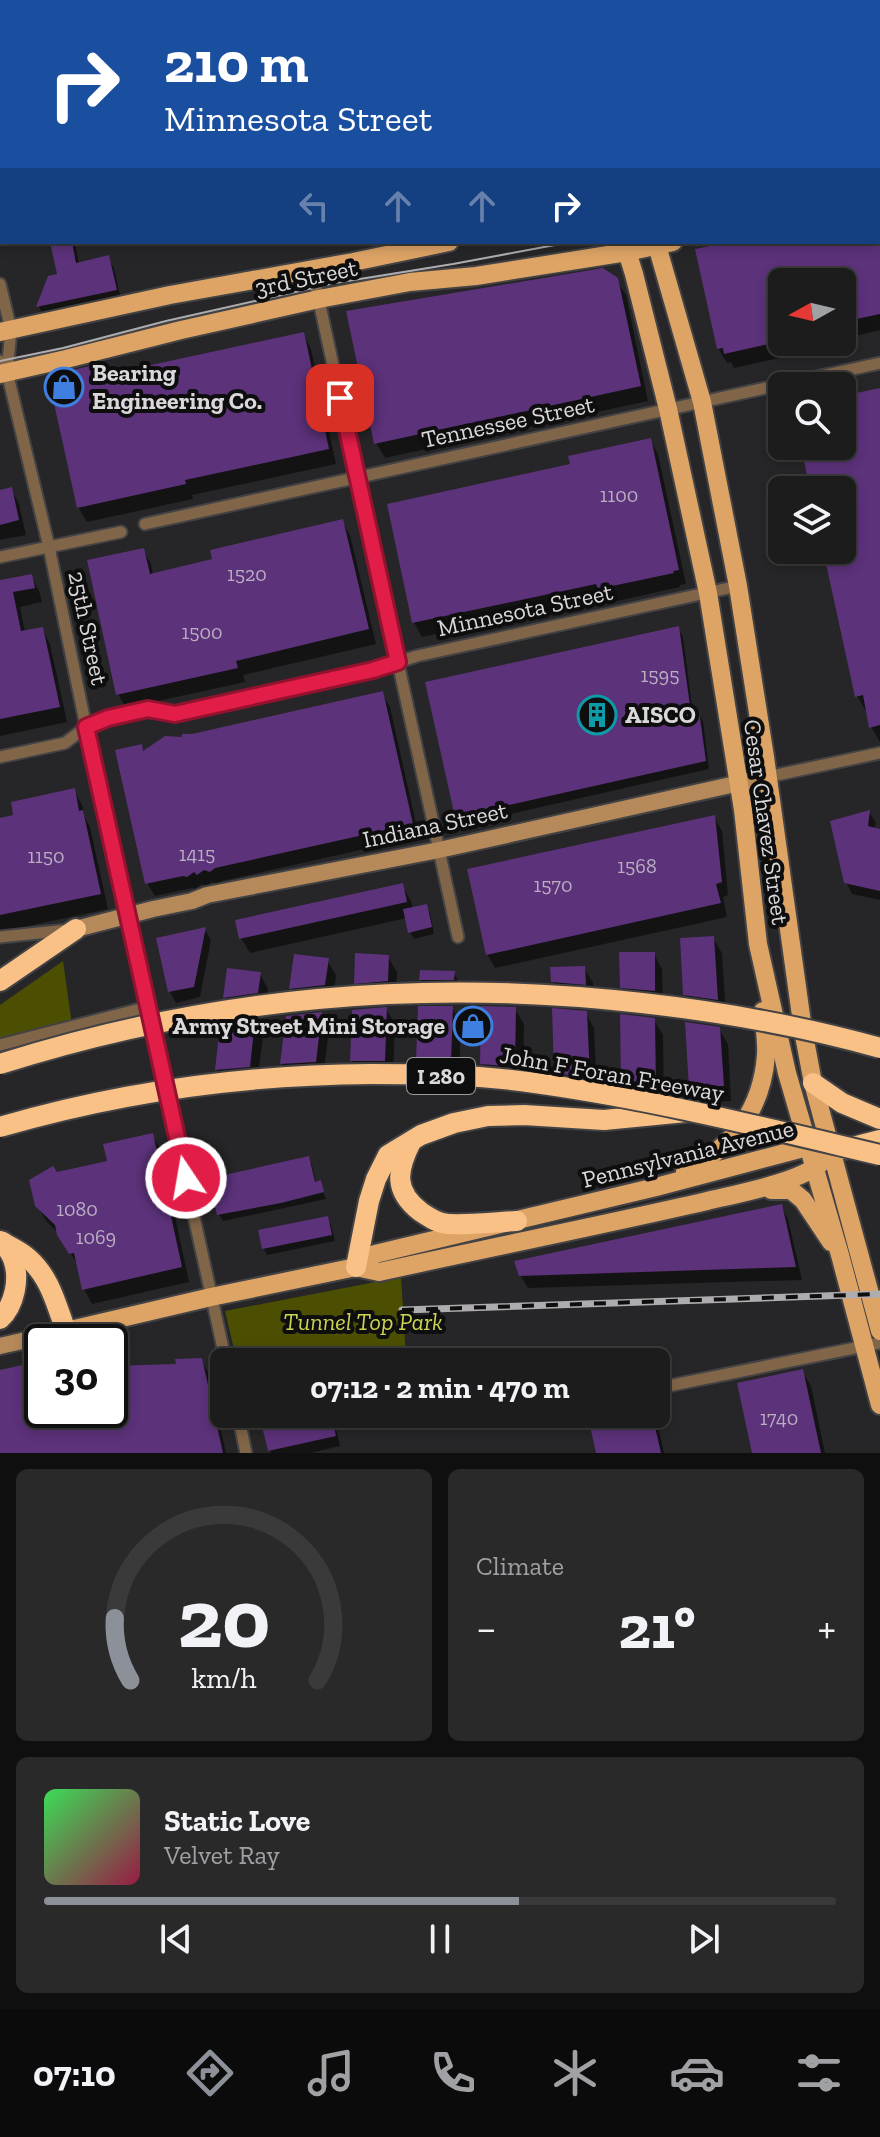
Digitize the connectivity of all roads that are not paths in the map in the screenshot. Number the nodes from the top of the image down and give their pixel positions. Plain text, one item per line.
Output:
1 (439, 244) edge
2 (653, 244) edge
3 (662, 244) edge
4 (625, 247) edge
5 (312, 269) junction
6 (0, 284) edge
7 (319, 299) junction
8 (5, 331) edge
9 (880, 363) edge
10 (2, 369) edge
11 (702, 402) junction
12 (668, 409) junction
13 (358, 477) junction
14 (145, 524) dead end
15 (121, 532) dead end
16 (49, 547) junction
17 (0, 557) edge
18 (738, 586) junction
19 (708, 593) junction
20 (398, 662) junction
21 (86, 727) junction
22 (880, 753) edge
23 (0, 757) edge
24 (767, 777) junction
25 (739, 784) junction
26 (439, 850) junction
27 (128, 915) junction
28 (76, 929) junction
29 (0, 937) edge
30 (458, 937) dead end
31 (758, 944) junction
32 (0, 981) edge
33 (148, 1007) junction
34 (0, 1045) edge
35 (880, 1048) edge
36 (0, 1064) edge
37 (813, 1083) junction
38 (692, 1112) junction
39 (880, 1119) edge
40 (0, 1127) edge
41 (416, 1138) junction
42 (880, 1140) edge
43 (807, 1147) junction
44 (833, 1152) junction
45 (880, 1155) edge
46 (814, 1169) junction
47 (656, 1187) junction
48 (740, 1193) junction
49 (517, 1221) junction
50 (1, 1242) edge
51 (840, 1255) junction
52 (356, 1267) junction
53 (211, 1297) junction
54 (0, 1319) edge
55 (64, 1324) edge
56 (96, 1324) edge
57 (880, 1331) edge
58 (24, 1341) edge
59 (872, 1345) edge
60 (0, 1346) edge
61 (223, 1348) edge
62 (670, 1386) edge
63 (880, 1405) edge
64 (241, 1428) edge
65 (246, 1453) edge

1 - 5 main road, 3rd Street
2 - 4 main road, 3rd Street
3 - 11 main road, Cesar Chavez Street
4 - 7 main road, 3rd Street
4 - 12 main road, Cesar Chavez Street
5 - 7 street
5 - 8 main road, 3rd Street
6 - 8 street, 25th Street
7 - 10 main road, 3rd Street
7 - 13 street
8 - 10 street, 25th Street
9 - 11 street, Tennessee Street
10 - 16 street, 25th Street
11 - 12 street, Tennessee Street
11 - 18 main road, Cesar Chavez Street
12 - 13 street, Tennessee Street
12 - 19 main road, Cesar Chavez Street
13 - 14 street, Tennessee Street
13 - 20 street
15 - 16 street
16 - 17 street
16 - 21 street, 25th Street
18 - 19 street, Minnesota Street
18 - 24 main road, Cesar Chavez Street
19 - 20 street, Minnesota Street
19 - 25 main road, Cesar Chavez Street
20 - 21 street, Minnesota Street
20 - 26 street
21 - 23 street, Minnesota Street
21 - 27 street, 25th Street
22 - 24 street, Indiana Street
24 - 25 main road, Indiana Street
24 - 37 main road, Cesar Chavez Street
25 - 26 main road, Indiana Street
25 - 31 main road, Cesar Chavez Street
26 - 27 main road, Indiana Street
26 - 30 street
27 - 28 main road, Indiana Street
27 - 33 street, 25th Street
28 - 29 street, Indiana Street
28 - 32 highway
31 - 43 main road, Cesar Chavez Street
31 - 47 main road
33 - 34 street
33 - 53 street, 25th Street
35 - 36 highway, bridge
37 - 39 highway
37 - 44 main road, Cesar Chavez Street
38 - 40 highway, John F Foran Freeway / I 280, bridge
38 - 41 highway
38 - 45 highway, John F Foran Freeway / I 280, bridge
41 - 49 highway
41 - 52 highway
42 - 44 highway
43 - 44 main road, Pennsylvania Avenue
43 - 46 main road, Cesar Chavez Street
43 - 47 main road, Pennsylvania Avenue
44 - 46 main road, Pennsylvania Avenue
44 - 57 main road, Cesar Chavez Street
46 - 48 main road, Pennsylvania Avenue
46 - 51 main road, Cesar Chavez Street
47 - 49 main road, Pennsylvania Avenue
48 - 51 main road
48 - 52 main road, Pennsylvania Avenue
49 - 52 main road, Pennsylvania Avenue
50 - 54 highway
50 - 55 highway
51 - 59 main road, Cesar Chavez Street
52 - 53 main road, Pennsylvania Avenue
53 - 56 main road, Pennsylvania Avenue
53 - 61 street, 25th Street
58 - 60 main road, Pennsylvania Avenue
59 - 62 street
59 - 63 main road, Cesar Chavez Street
64 - 65 street

